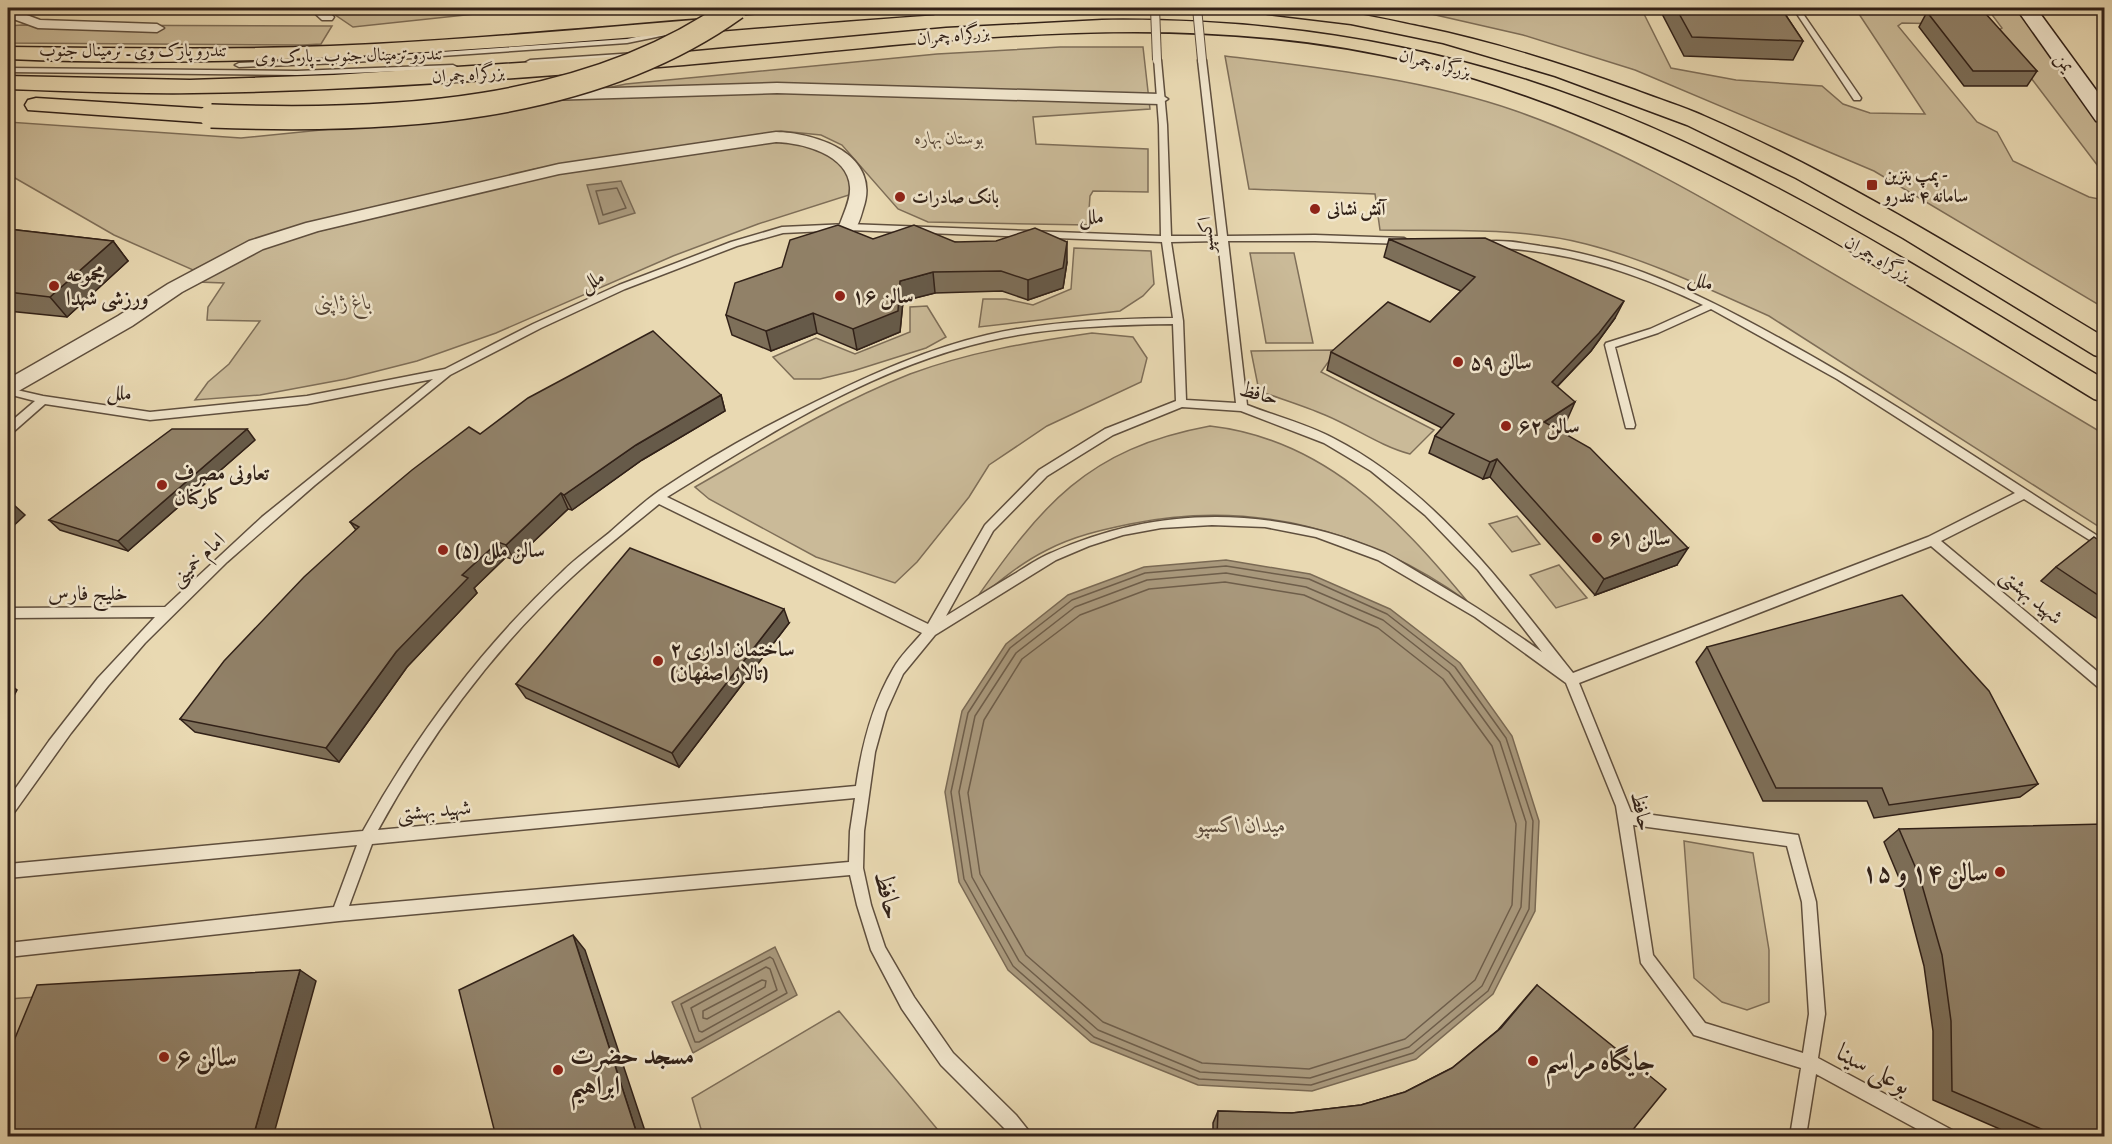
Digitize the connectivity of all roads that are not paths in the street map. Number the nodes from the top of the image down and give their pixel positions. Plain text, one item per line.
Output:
1 (736, 8) edge
2 (933, 8) edge
3 (1155, 8) edge
4 (1197, 8) edge
5 (1268, 8) edge
6 (1796, 8) edge
7 (2026, 8) edge
8 (2047, 8) edge
9 (871, 12) junction
10 (689, 17) edge
11 (14, 21) edge
12 (157, 28) dead end
13 (883, 41) junction
14 (8, 53) edge
15 (691, 57) junction
16 (8, 65) edge
17 (8, 70) edge
18 (8, 83) edge
19 (2104, 86) edge
20 (488, 97) dead end
21 (1857, 98) dead end
22 (1160, 99) junction
23 (8, 103) edge
24 (2104, 116) edge
25 (848, 227) junction
26 (1912, 233) junction
27 (1166, 239) junction
28 (1223, 240) junction
29 (1420, 242) edge
30 (1478, 244) edge
31 (1712, 305) junction
32 (1178, 321) junction
33 (2104, 332) edge
34 (2104, 348) edge
35 (448, 372) junction
36 (8, 390) edge
37 (2104, 392) edge
38 (43, 400) junction
39 (1181, 403) junction
40 (1242, 407) junction
41 (1630, 425) dead end
42 (8, 430) edge
43 (2024, 494) junction
44 (658, 498) junction
45 (1930, 541) junction
46 (2104, 545) edge
47 (168, 612) junction
48 (8, 613) edge
49 (931, 632) junction
50 (1571, 680) junction
51 (2104, 684) edge
52 (864, 791) junction
53 (8, 810) edge
54 (1624, 818) junction
55 (367, 837) junction
56 (856, 868) junction
57 (8, 871) edge
58 (339, 914) junction
59 (8, 950) edge
60 (1811, 1063) junction
61 (1022, 1137) edge
62 (1798, 1137) edge
63 (1946, 1137) edge

1 - 23 highway, bridge
2 - 9 highway, بزرگراه چمران
3 - 22 lane, اکسپو, bridge
4 - 28 lane, اکسپو, bridge
5 - 26 highway, بزرگراه چمران
6 - 21 lane
7 - 24 main road, یمن
8 - 19 main road, یمن
9 - 10 highway, بزرگراه چمران
9 - 13 highway
10 - 14 highway, بزرگراه چمران
10 - 16 lane, تندرو پارک وی ـ ترمینال جنوب
11 - 12 street
13 - 15 highway, بزرگراه چمران
13 - 37 highway, بزرگراه چمران
15 - 17 lane, تندرو ترمینال جنوب ـ پارک وی
15 - 18 highway, بزرگراه چمران
20 - 22 street
22 - 27 lane, اکسپو
25 - 27 lane, ملل
25 - 35 lane, ملل
25 - 36 street
26 - 33 highway
26 - 34 highway, بزرگراه چمران
27 - 28 lane, ملل
27 - 32 lane, اکسپو
28 - 29 lane
28 - 40 lane, اکسپو
30 - 31 lane, ملل
31 - 41 lane
31 - 43 lane, ملل
32 - 39 lane, اکسپو
32 - 44 lane
35 - 38 lane, ملل
35 - 47 lane, امام خمینی
36 - 38 lane, ملل
38 - 42 lane
39 - 40 lane, حافظ
39 - 49 lane, حافظ
40 - 50 lane, حافظ
43 - 45 lane
43 - 46 lane, ملل
44 - 49 lane
44 - 55 lane
45 - 50 lane
45 - 51 lane, شهید بهشتی
47 - 48 lane, خلیج فارس
47 - 53 lane, امام خمینی
49 - 50 lane, حافظ
49 - 52 lane, حافظ
50 - 54 lane, حافظ
52 - 55 lane, شهید بهشتی
52 - 56 lane, حافظ
54 - 60 lane, حافظ
54 - 60 lane
55 - 57 lane, شهید بهشتی
55 - 58 lane
56 - 58 lane
56 - 61 lane, حافظ
58 - 59 lane
60 - 62 lane, بوعلی سینا
60 - 63 lane, بوعلی سینا

